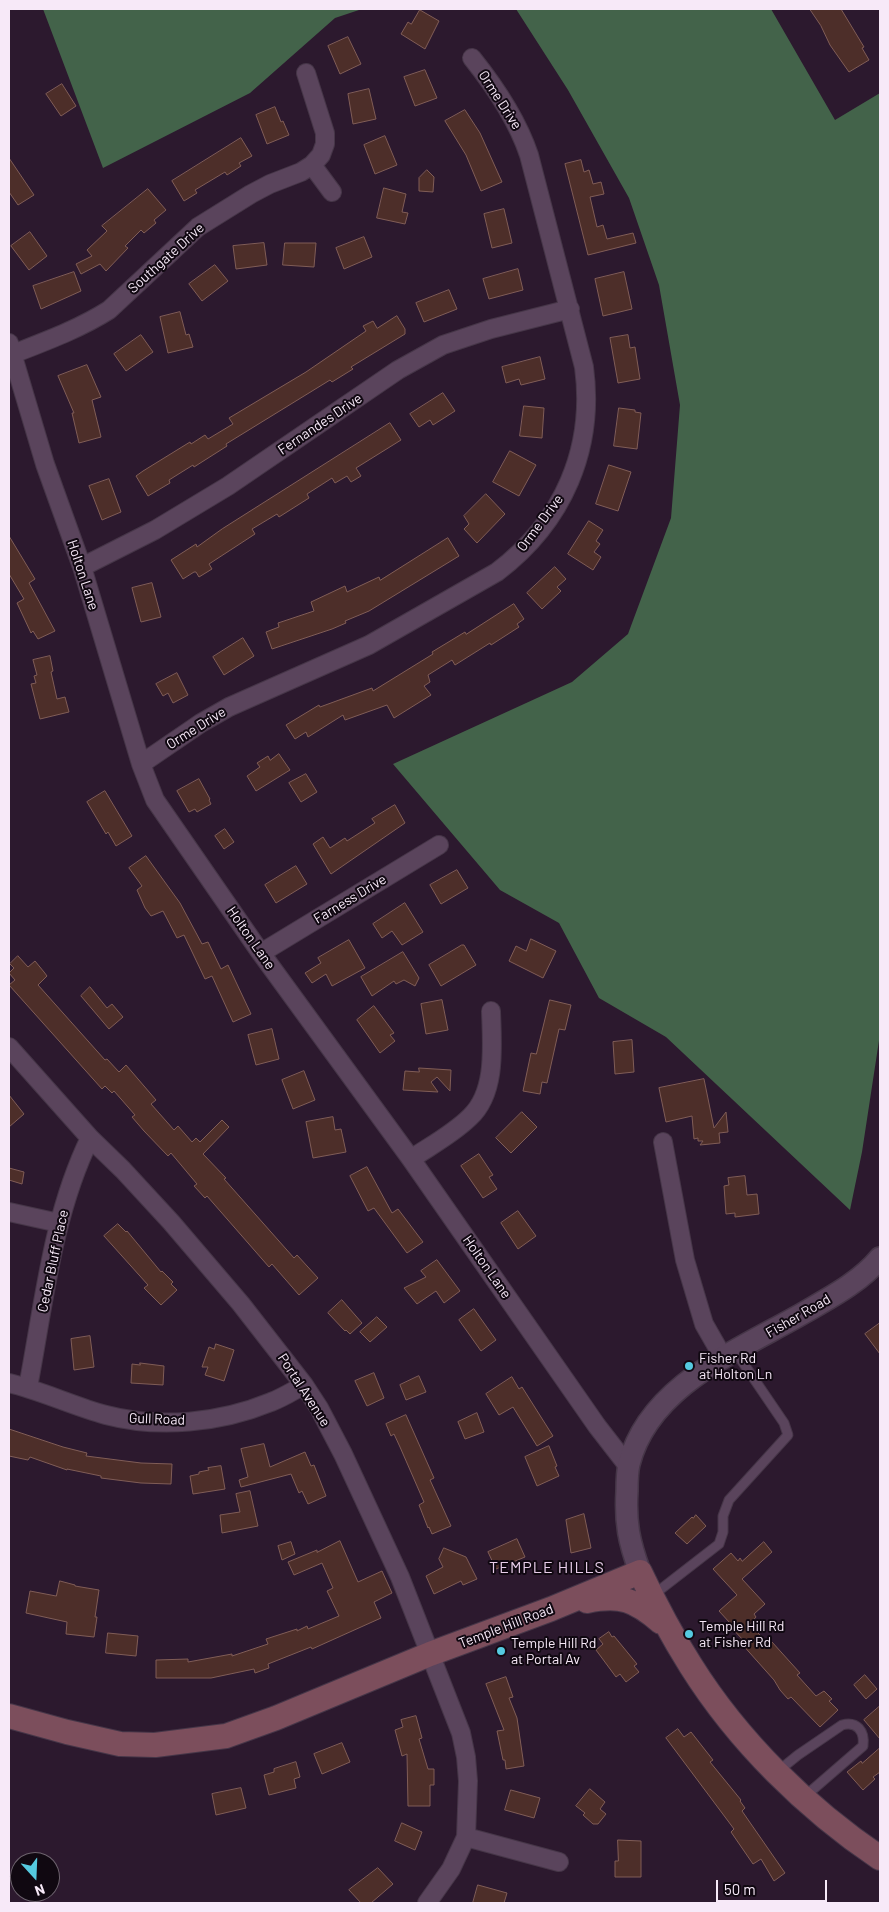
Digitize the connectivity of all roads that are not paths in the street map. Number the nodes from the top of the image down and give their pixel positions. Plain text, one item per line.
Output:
1 (472, 58) dead end
2 (306, 73) dead end
3 (312, 165) junction
4 (332, 192) dead end
5 (570, 309) junction
6 (11, 348) edge
7 (82, 567) junction
8 (141, 764) junction
9 (439, 845) dead end
10 (261, 953) junction
11 (491, 1011) dead end
12 (9, 1047) edge
13 (90, 1138) junction
14 (663, 1142) dead end
15 (411, 1159) junction
16 (9, 1212) edge
17 (58, 1223) junction
18 (880, 1258) edge
19 (729, 1355) junction
20 (9, 1383) edge
21 (304, 1385) junction
22 (28, 1387) junction
23 (628, 1466) junction
24 (640, 1572) junction
25 (651, 1596) junction
26 (551, 1609) junction
27 (669, 1629) junction
28 (430, 1654) junction
29 (9, 1716) edge
30 (777, 1772) junction
31 (803, 1798) junction
32 (466, 1837) junction
33 (880, 1858) edge
34 (559, 1862) dead end
35 (427, 1903) edge

1 - 5 street, Orme Drive
2 - 3 street
3 - 4 street
3 - 6 street, Southgate Drive
5 - 7 street, Fernandes Drive
5 - 8 street, Orme Drive
6 - 7 street, Holton Lane
7 - 8 street, Holton Lane
8 - 10 street, Holton Lane
9 - 10 street, Farness Drive
10 - 15 street, Holton Lane
11 - 15 street
12 - 13 street, Portal Avenue
13 - 17 street, Cedar Bluff Place
13 - 21 street, Portal Avenue
14 - 19 street
15 - 23 street, Holton Lane
16 - 17 street
17 - 22 street, Cedar Bluff Place
18 - 19 street, Fisher Road
19 - 23 street, Fisher Road
19 - 25 lane
20 - 22 street, Gull Road
21 - 22 street, Gull Road
21 - 28 street, Portal Avenue
23 - 24 street, Fisher Road
24 - 25 main road
24 - 26 main road, Temple Hill Road
25 - 27 main road
26 - 27 main road
26 - 28 main road, Temple Hill Road
27 - 30 main road
28 - 29 main road, Temple Hill Road
28 - 32 street, Portal Avenue
30 - 31 main road
30 - 31 lane
31 - 33 main road
32 - 34 street
32 - 35 street

